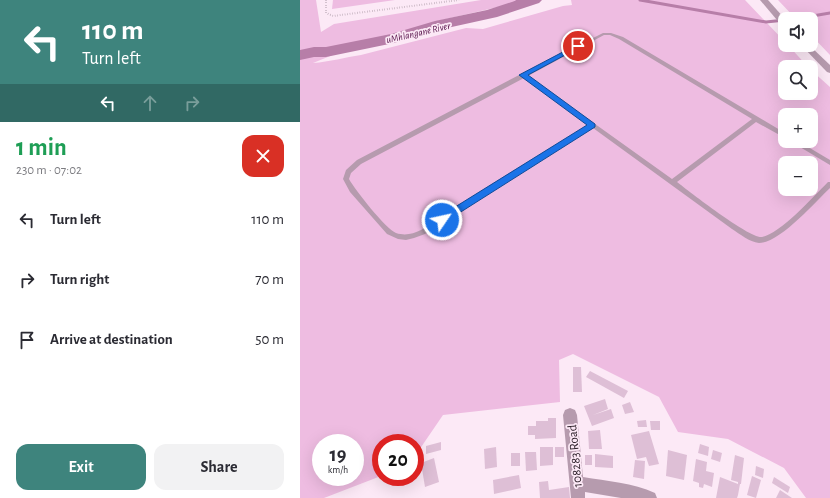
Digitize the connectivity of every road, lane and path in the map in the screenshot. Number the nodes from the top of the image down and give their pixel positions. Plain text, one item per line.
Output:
1 (326, 0) edge
2 (458, 0) edge
3 (764, 0) edge
4 (778, 16) edge
5 (812, 52) edge
6 (830, 70) edge
7 (523, 75) junction
8 (756, 119) junction
9 (592, 126) junction
10 (778, 132) edge
11 (805, 148) edge
12 (830, 163) edge
13 (673, 182) junction
14 (830, 184) edge
15 (570, 415) dead end
16 (577, 491) edge
17 (650, 498) edge

1 - 2 path
3 - 4 street
5 - 6 street
7 - 8 lane
7 - 9 lane
7 - 9 lane
8 - 10 lane
8 - 13 lane
9 - 13 lane
11 - 12 lane
13 - 14 lane
15 - 16 street, 108283 Road
16 - 17 street

